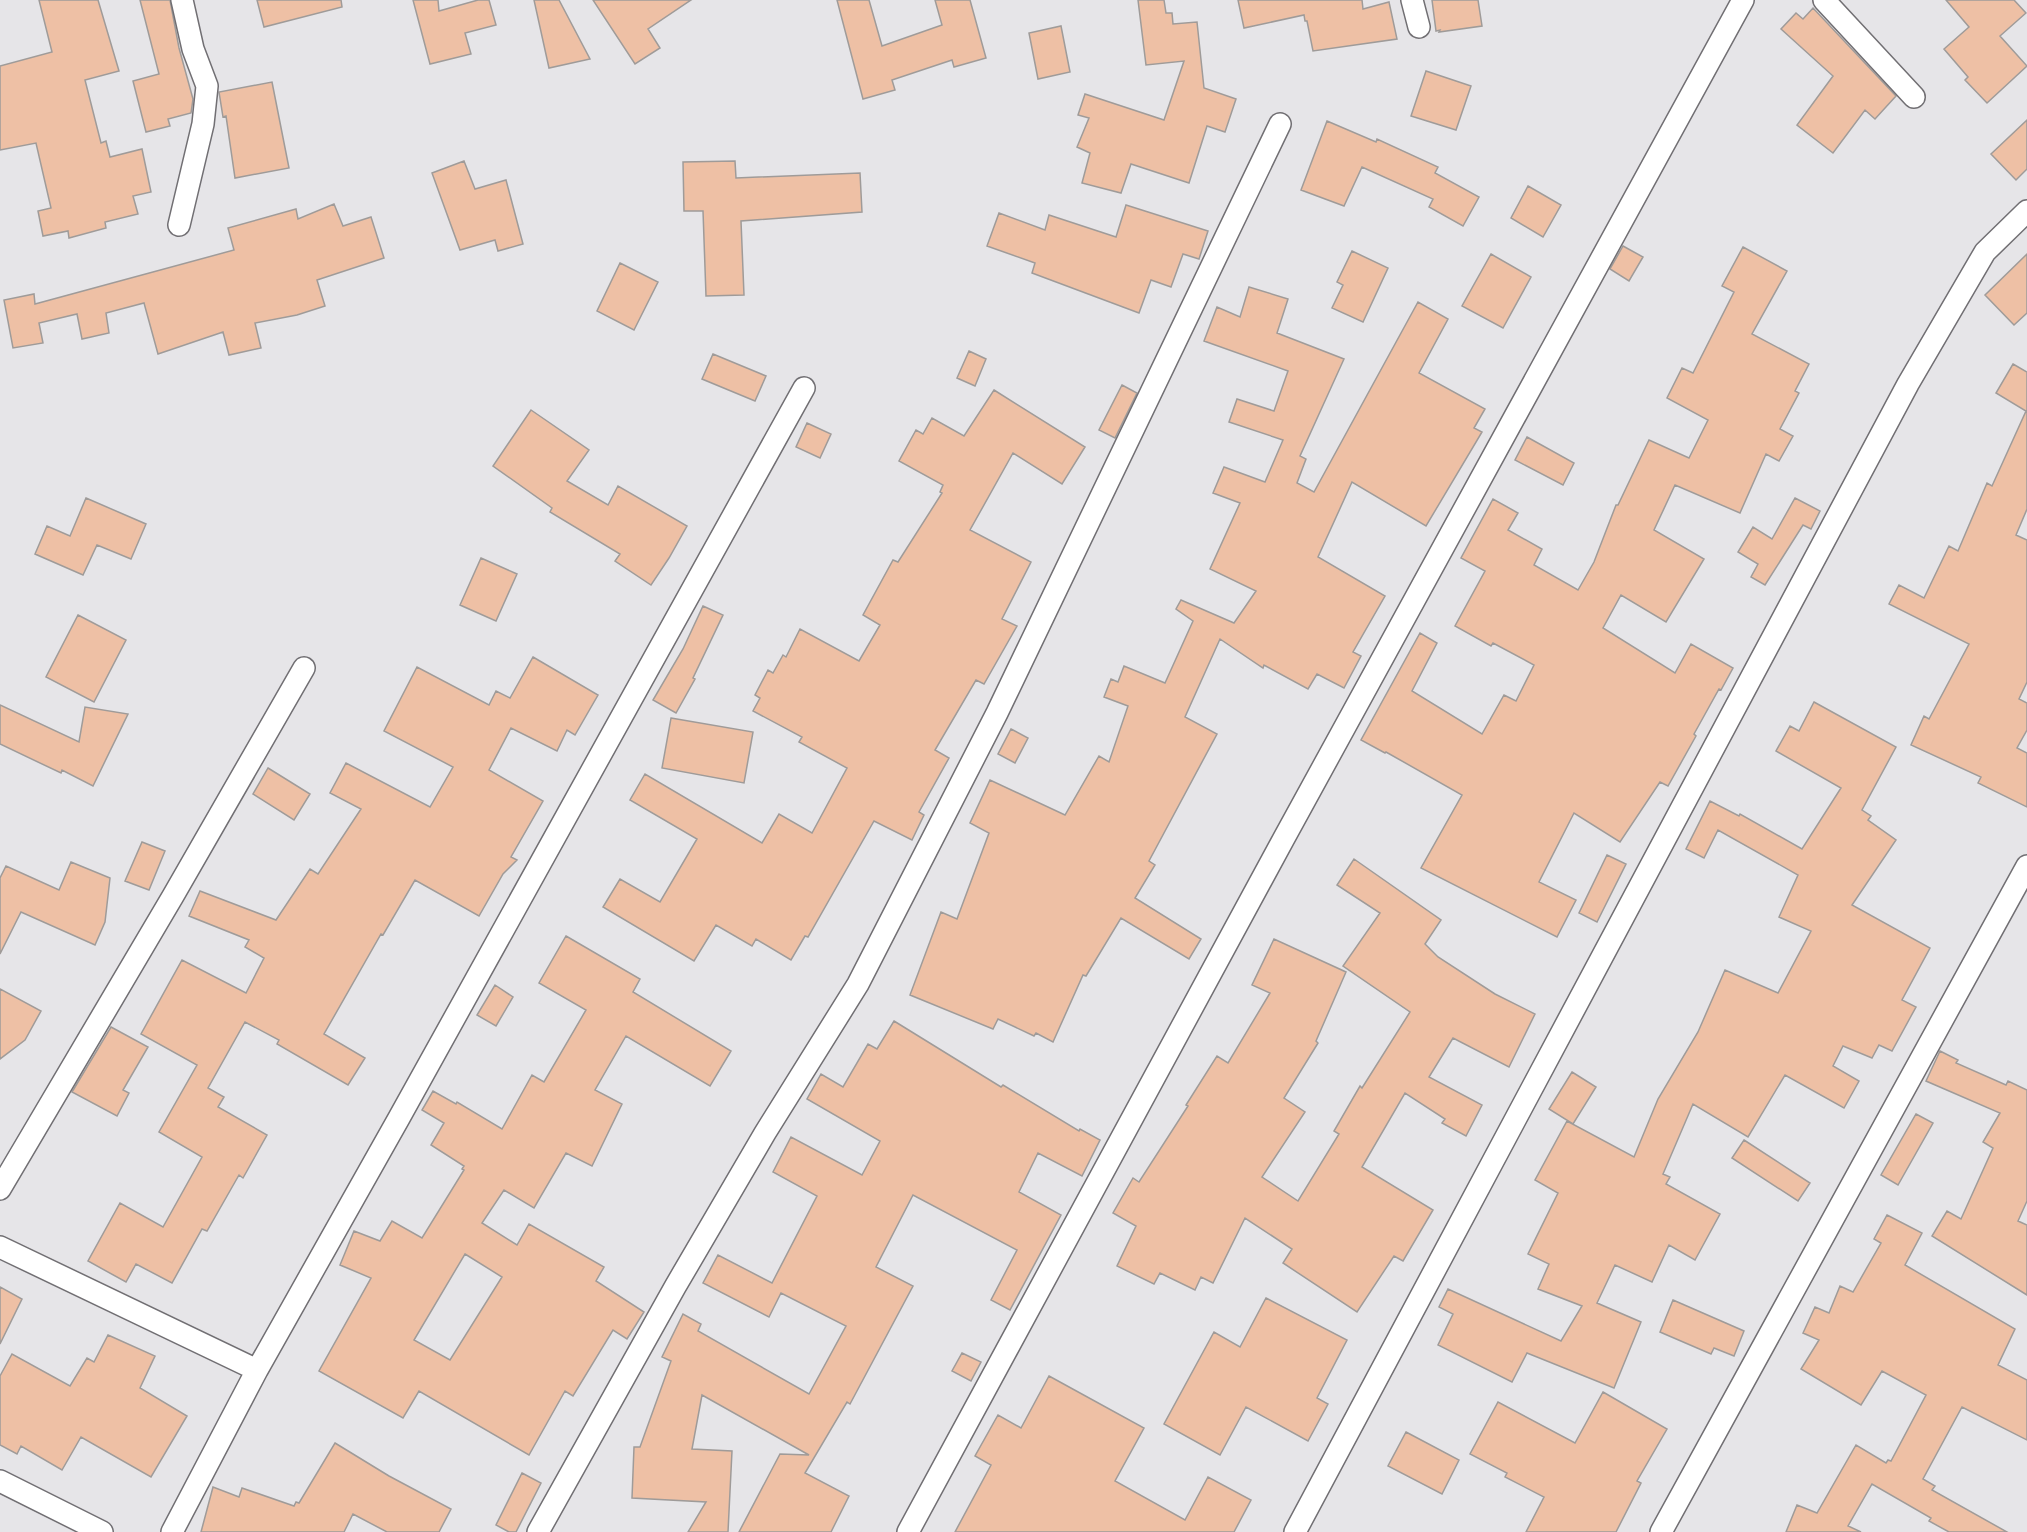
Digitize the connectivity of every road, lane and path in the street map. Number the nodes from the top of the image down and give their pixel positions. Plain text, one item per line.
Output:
1 (182, 0) edge
2 (1412, 0) edge
3 (1743, 0) edge
4 (1824, 0) edge
5 (1419, 27) dead end
6 (1914, 97) dead end
7 (1281, 124) dead end
8 (2027, 211) edge
9 (179, 225) dead end
10 (804, 388) dead end
11 (304, 668) dead end
12 (2027, 866) edge
13 (0, 1189) edge
14 (0, 1247) edge
15 (257, 1370) junction
16 (0, 1481) edge
17 (102, 1532) edge
18 (172, 1532) edge
19 (538, 1532) edge
20 (908, 1532) edge
21 (1295, 1532) edge
22 (1661, 1532) edge

1 - 9 street
2 - 5 street
3 - 20 street
4 - 6 street
7 - 19 street
8 - 21 street
10 - 15 street
11 - 13 street
12 - 22 street
14 - 15 street
15 - 18 street
16 - 17 street

